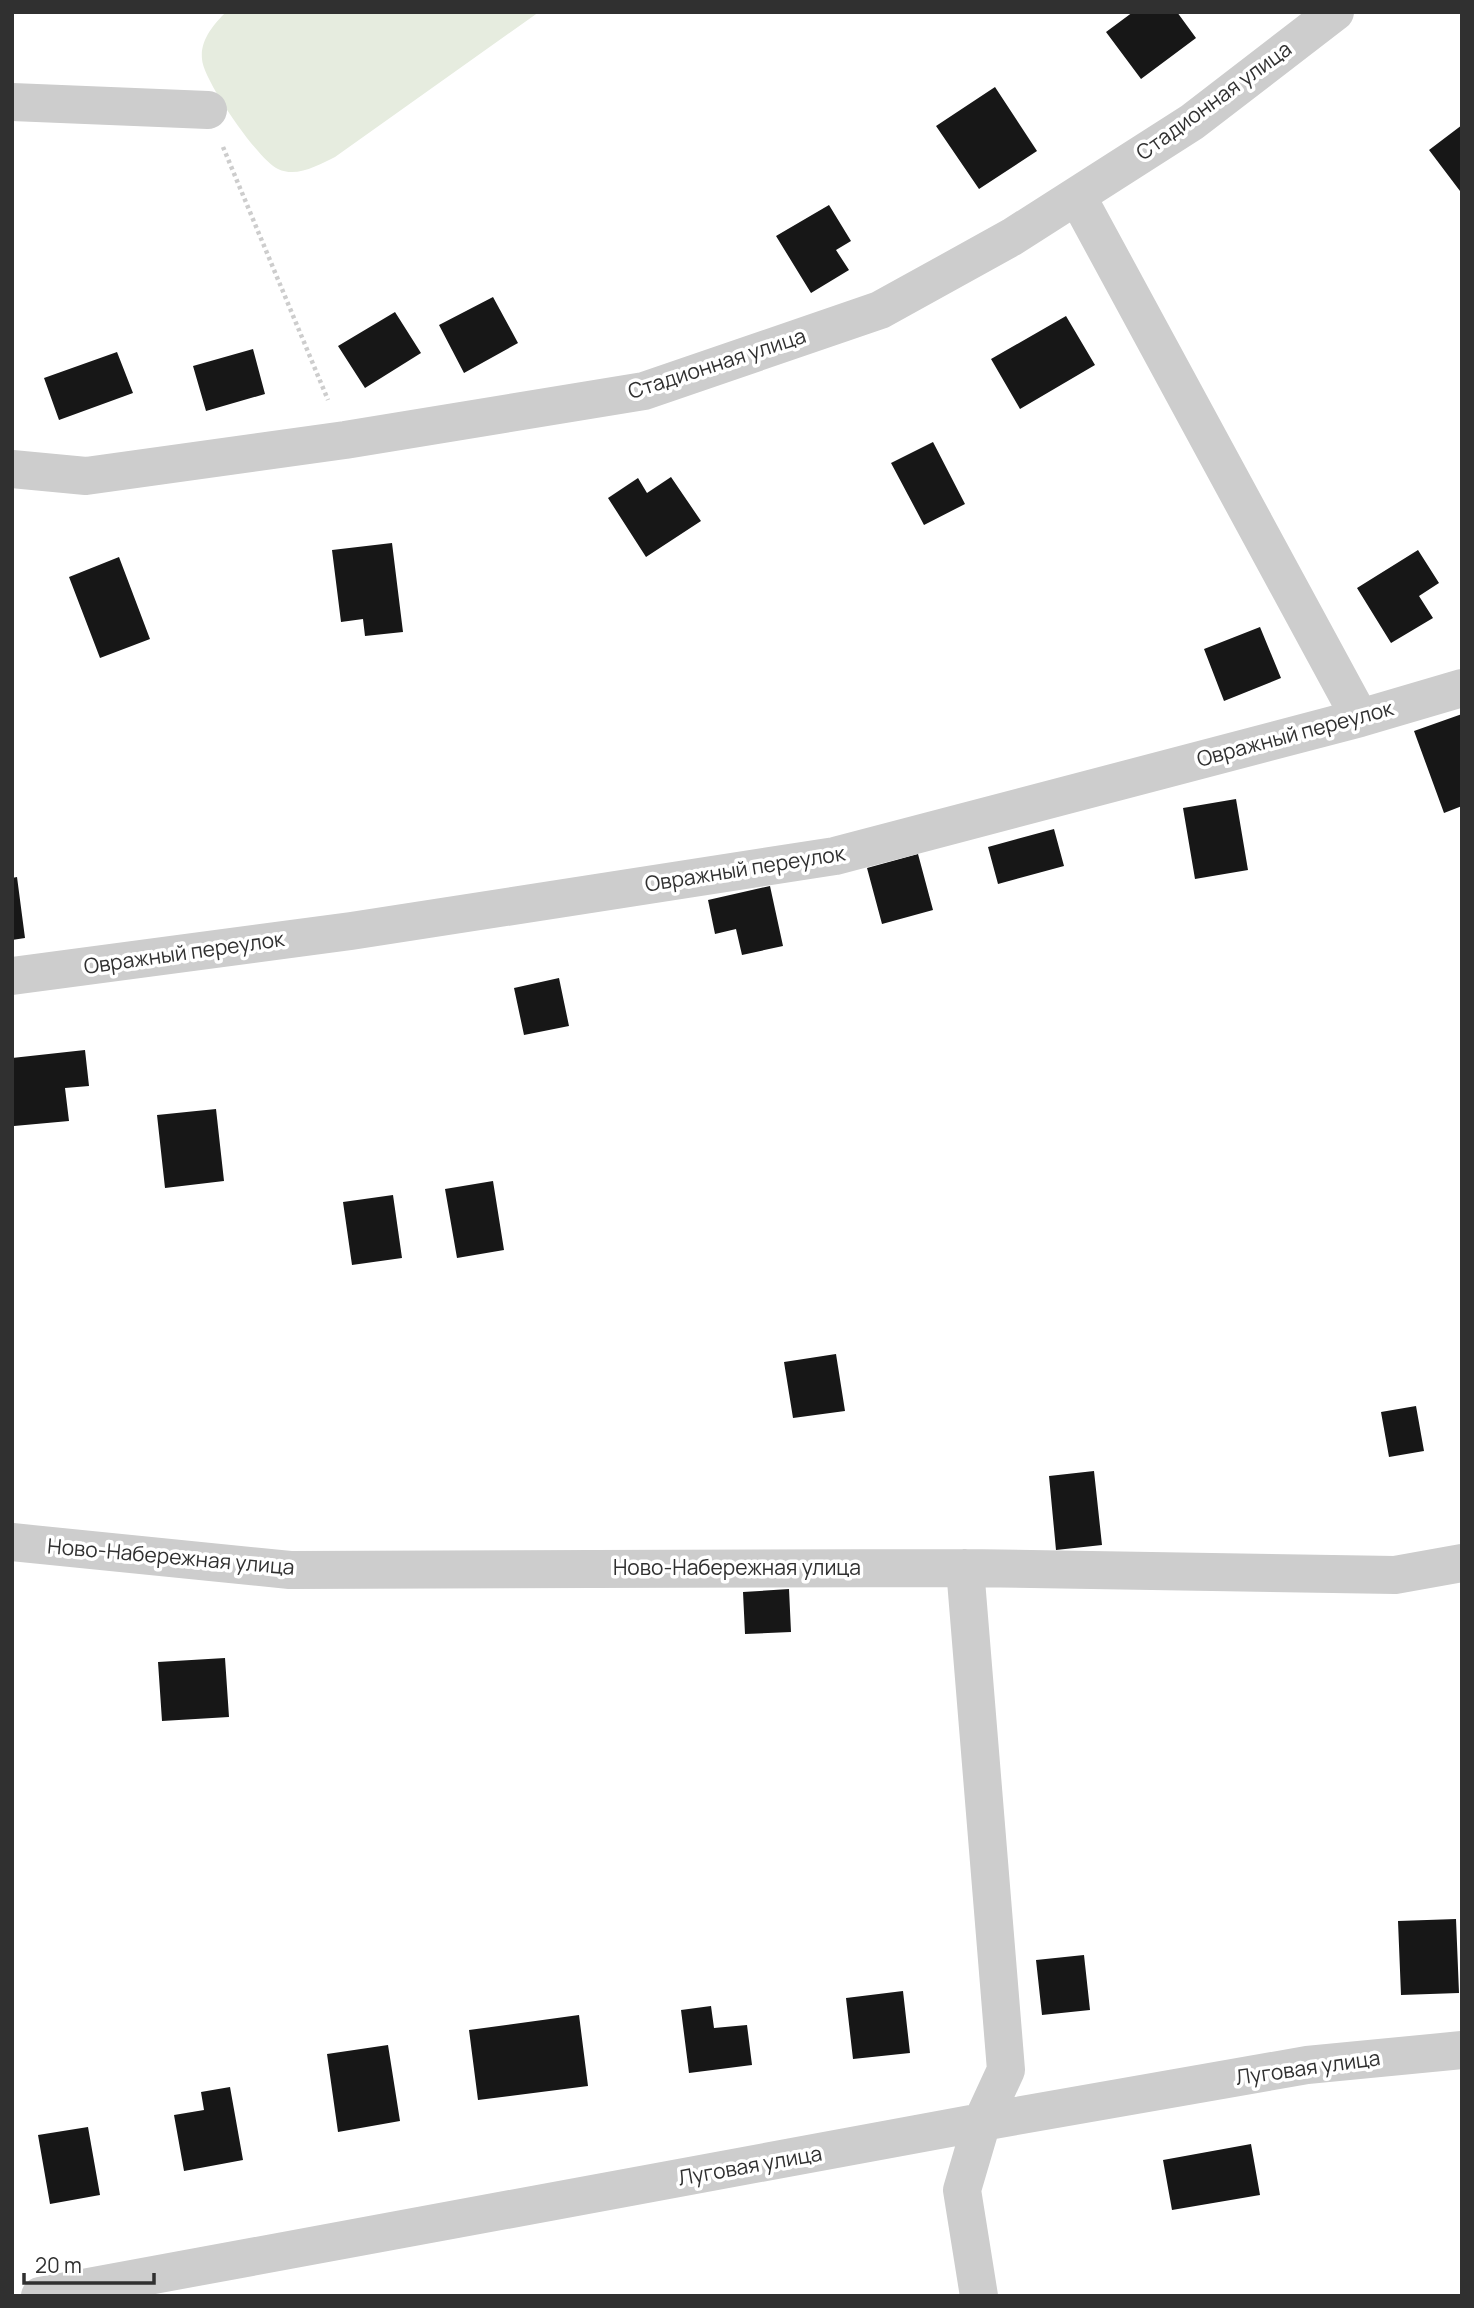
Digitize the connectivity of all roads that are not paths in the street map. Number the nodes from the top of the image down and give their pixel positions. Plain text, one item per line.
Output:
1 (1335, 12) edge
2 (12, 102) edge
3 (208, 110) road end
4 (1077, 196) junction
5 (12, 469) edge
6 (1462, 688) edge
7 (1360, 718) junction
8 (12, 976) edge
9 (12, 1542) edge
10 (1462, 1563) edge
11 (965, 1568) junction
12 (1462, 2050) edge
13 (982, 2122) junction
14 (57, 2294) edge
15 (979, 2296) edge

1 - 4 street, Стадионная улица
2 - 3 street
4 - 5 street, Стадионная улица
4 - 7 street
6 - 7 street, Овражный переулок
7 - 8 street, Овражный переулок
9 - 11 street, Ново-Набережная улица
10 - 11 street, Ново-Набережная улица
11 - 13 street
12 - 13 street, Луговая улица
13 - 14 street, Луговая улица
13 - 15 street

